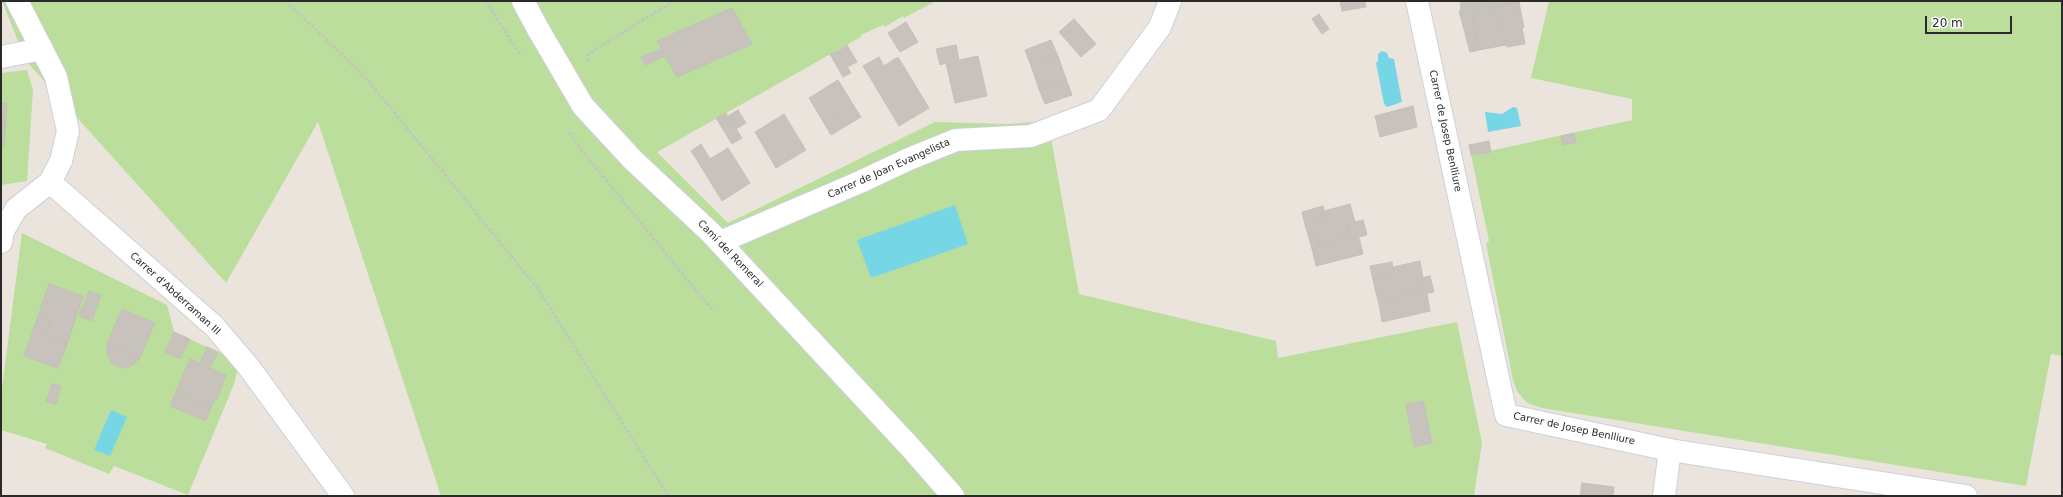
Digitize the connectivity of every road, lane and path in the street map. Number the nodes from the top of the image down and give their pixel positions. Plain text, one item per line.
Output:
1 (17, 1) edge
2 (286, 1) edge
3 (523, 1) edge
4 (674, 1) edge
5 (1170, 1) edge
6 (1417, 1) edge
7 (42, 49) junction
8 (1, 57) edge
9 (583, 106) junction
10 (579, 148) dead end
11 (50, 182) junction
12 (1, 242) edge
13 (720, 242) junction
14 (1670, 450) junction
15 (344, 496) edge
16 (668, 496) edge
17 (953, 496) edge
18 (1664, 496) edge
19 (1966, 496) edge

1 - 7 street
2 - 16 path
3 - 9 street, Camí del Romeral
4 - 9 path
5 - 13 street, Carrer de Joan Evangelista
6 - 14 street, Carrer de Josep Benlliure
7 - 8 street
7 - 11 street
9 - 10 path
9 - 13 street, Camí del Romeral
11 - 12 street
11 - 15 street, Carrer d'Abderraman III
13 - 17 street, Camí del Romeral
14 - 18 street
14 - 19 street, Carrer de Josep Benlliure

